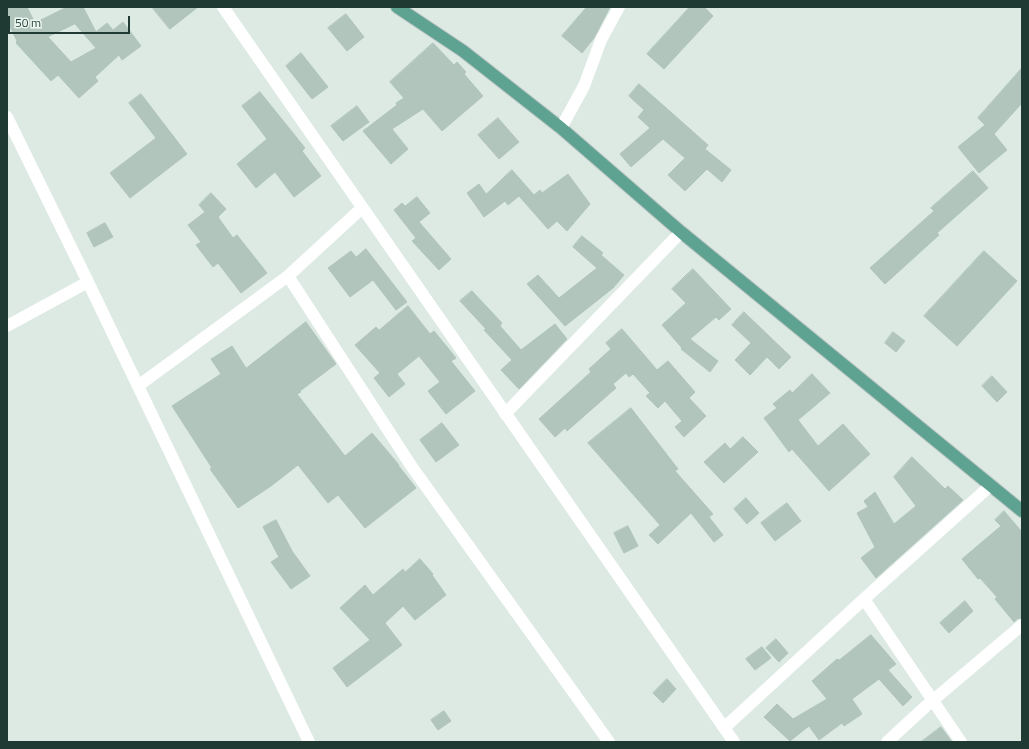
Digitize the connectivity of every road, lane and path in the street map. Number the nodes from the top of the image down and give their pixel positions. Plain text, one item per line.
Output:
1 (223, 7) edge
2 (397, 7) edge
3 (620, 7) edge
4 (7, 117) edge
5 (561, 128) junction
6 (362, 208) junction
7 (681, 232) junction
8 (288, 276) junction
9 (88, 282) junction
10 (7, 326) edge
11 (138, 386) junction
12 (505, 414) junction
13 (990, 486) junction
14 (1022, 511) edge
15 (864, 599) junction
16 (1022, 625) edge
17 (933, 700) junction
18 (724, 728) junction
19 (309, 742) edge
20 (608, 742) edge
21 (734, 742) edge
22 (887, 742) edge
23 (961, 742) edge

1 - 6 street
2 - 5 main road
3 - 5 street
4 - 9 street
5 - 7 main road
6 - 8 street
6 - 12 street
7 - 12 street
7 - 13 main road
8 - 11 street
8 - 20 street
9 - 10 street
9 - 11 street
11 - 19 street
12 - 18 street
13 - 14 main road
13 - 15 street
15 - 17 street
15 - 18 street
16 - 17 street
17 - 22 street
17 - 23 street
18 - 21 street

